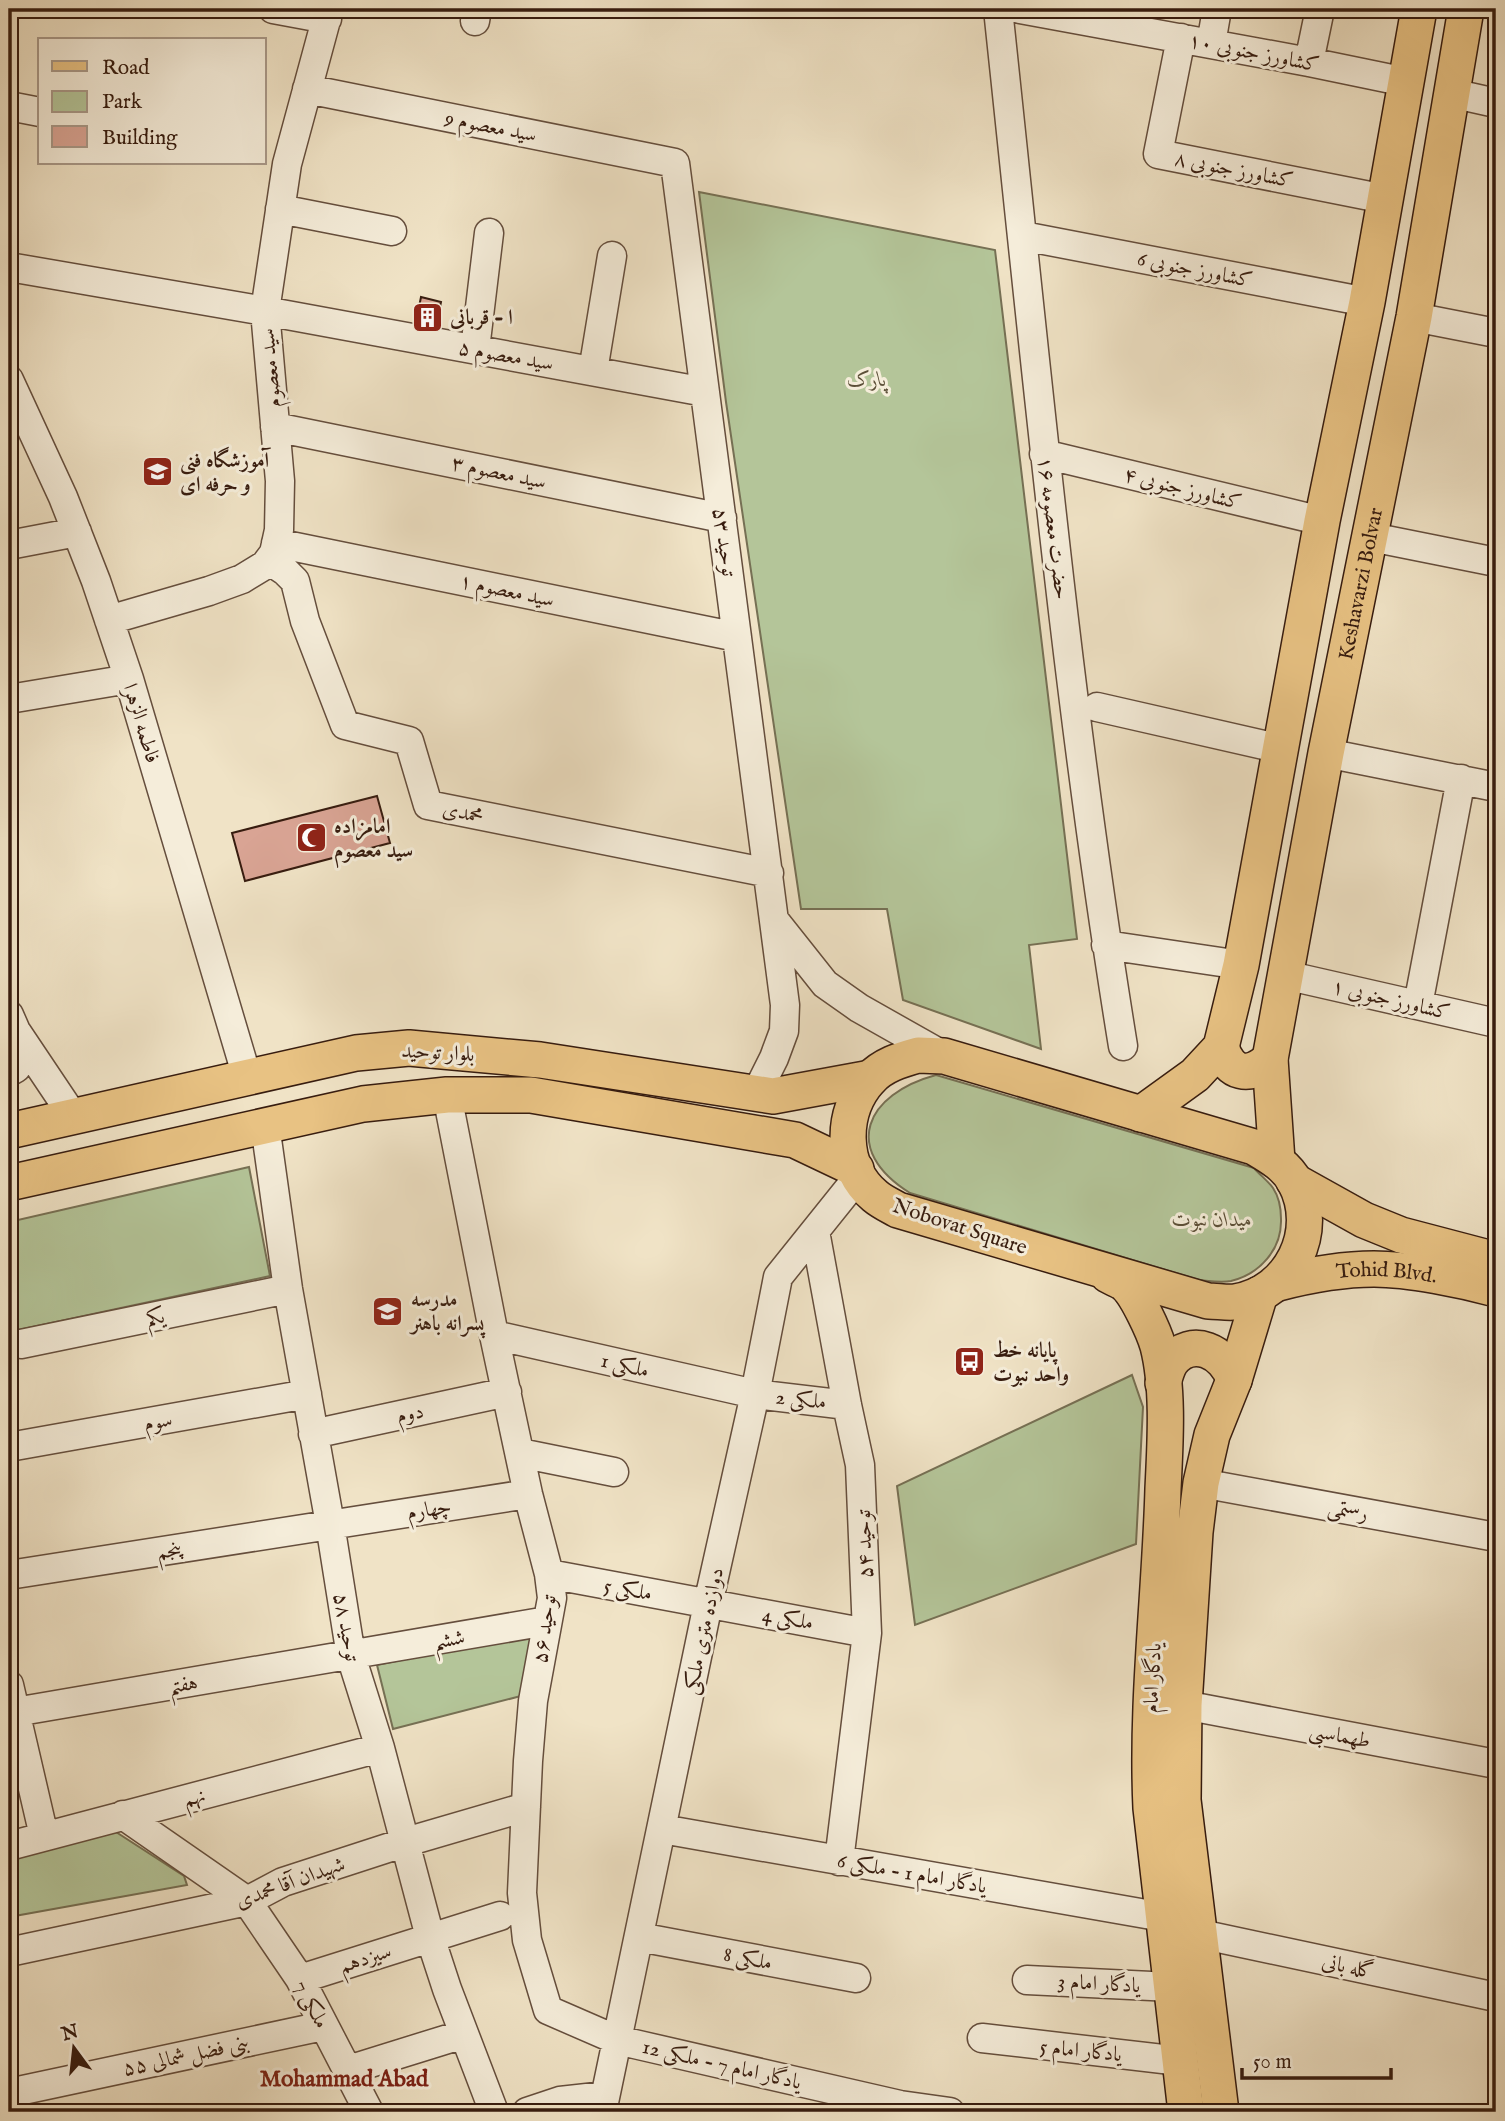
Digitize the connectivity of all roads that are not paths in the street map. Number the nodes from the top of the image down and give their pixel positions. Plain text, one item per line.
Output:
1 (273, 9) edge
2 (998, 9) edge
3 (1020, 9) edge
4 (1217, 9) edge
5 (1320, 9) edge
6 (1419, 9) edge
7 (1466, 9) edge
8 (328, 14) edge
9 (1098, 16) edge
10 (1181, 38) junction
11 (1211, 44) junction
12 (1309, 62) junction
13 (1405, 82) junction
14 (307, 89) junction
15 (1451, 93) junction
16 (1496, 103) edge
17 (9, 106) edge
18 (38, 113) edge
19 (276, 162) edge
20 (675, 163) joint
21 (1385, 199) junction
22 (281, 209) junction
23 (392, 231) dead end
24 (489, 233) dead end
25 (1023, 236) junction
26 (612, 256) dead end
27 (9, 267) edge
28 (1367, 302) junction
29 (265, 311) junction
30 (1414, 317) junction
31 (1496, 333) edge
32 (474, 349) junction
33 (593, 371) junction
34 (11, 391) edge
35 (705, 392) junction
36 (275, 427) junction
37 (1044, 454) junction
38 (722, 518) junction
39 (1322, 521) junction
40 (77, 532) junction
41 (1371, 537) junction
42 (9, 545) edge
43 (273, 552) junction
44 (1496, 562) edge
45 (109, 620) junction
46 (737, 637) junction
47 (129, 679) junction
48 (9, 699) edge
49 (1097, 707) dead end
50 (1281, 749) junction
51 (1326, 753) junction
52 (1461, 779) junction
53 (1496, 786) edge
54 (769, 873) junction
55 (775, 921) junction
56 (1107, 945) junction
57 (1241, 965) junction
58 (1285, 975) junction
59 (1419, 1005) junction
60 (12, 1023) edge
61 (1496, 1023) edge
62 (1123, 1046) dead end
63 (1220, 1047) junction
64 (944, 1056) junction
65 (1270, 1059) junction
66 (9, 1072) edge
67 (247, 1077) junction
68 (871, 1078) junction
69 (447, 1095) junction
70 (764, 1095) junction
71 (1141, 1114) junction
72 (73, 1116) junction
73 (265, 1125) junction
74 (9, 1131) edge
75 (795, 1140) junction
76 (1285, 1170) junction
77 (857, 1172) junction
78 (9, 1183) edge
79 (816, 1231) junction
80 (1496, 1260) edge
81 (1096, 1268) junction
82 (1418, 1274) junction
83 (288, 1289) junction
84 (1269, 1289) junction
85 (1496, 1289) edge
86 (494, 1335) junction
87 (22, 1344) dead end
88 (1238, 1367) junction
89 (1163, 1383) junction
90 (507, 1392) junction
91 (307, 1394) junction
92 (755, 1394) junction
93 (847, 1405) junction
94 (313, 1434) junction
95 (9, 1447) edge
96 (520, 1453) junction
97 (614, 1472) dead end
98 (1201, 1483) junction
99 (528, 1494) junction
100 (330, 1524) junction
101 (1496, 1537) edge
102 (549, 1574) junction
103 (9, 1575) edge
104 (708, 1604) junction
105 (547, 1621) junction
106 (867, 1633) junction
107 (351, 1657) junction
108 (9, 1685) edge
109 (1184, 1705) junction
110 (15, 1713) junction
111 (380, 1748) junction
112 (1496, 1764) edge
113 (526, 1807) junction
114 (123, 1815) junction
115 (662, 1829) junction
116 (44, 1836) junction
117 (406, 1842) junction
118 (9, 1846) edge
119 (839, 1861) junction
120 (247, 1901) junction
121 (500, 1916) dead end
122 (1163, 1917) junction
123 (1200, 1934) junction
124 (430, 1937) junction
125 (639, 1937) junction
126 (9, 1952) edge
127 (856, 1978) dead end
128 (300, 1979) junction
129 (1027, 1980) dead end
130 (1172, 1987) junction
131 (1496, 1997) edge
132 (323, 2026) junction
133 (464, 2034) junction
134 (982, 2038) dead end
135 (617, 2040) junction
136 (1180, 2061) junction
137 (348, 2070) junction
138 (9, 2093) edge
139 (603, 2104) edge
140 (369, 2112) edge
141 (494, 2112) edge
142 (527, 2112) edge
143 (950, 2112) edge
144 (1186, 2112) edge
145 (1221, 2112) edge

1 - 8 street
2 - 25 street, حضرت معصومه ۱۶
3 - 9 street, کشاورز جنوبی ۱۰
4 - 11 street
5 - 12 street
6 - 13 main road
7 - 15 main road, Keshavarzi Bolvar
8 - 14 street, سید معصوم
9 - 10 street, کشاورز جنوبی ۱۰
10 - 11 street, کشاورز جنوبی ۱۰
10 - 21 street, کشاورز جنوبی ۸
11 - 12 street, کشاورز جنوبی ۱۰
12 - 13 street, کشاورز جنوبی ۱۰
13 - 21 main road
14 - 19 street, سید معصوم
14 - 20 street, سید معصوم 9
15 - 16 street
15 - 30 main road, Keshavarzi Bolvar
17 - 18 street
19 - 22 street, سید معصوم
20 - 35 street, توحید ۵۳
21 - 28 main road
22 - 23 street
22 - 29 street, سید معصوم
24 - 32 street
25 - 28 street, کشاورز جنوبی 6
25 - 37 street, حضرت معصومه ۱۶
26 - 33 street
27 - 29 street, سید معصوم ۵
28 - 39 main road
29 - 32 street, سید معصوم ۵
29 - 36 street, سید معصوم
30 - 31 street
30 - 41 main road, Keshavarzi Bolvar
32 - 33 street, سید معصوم ۵
33 - 35 street, سید معصوم ۵
34 - 40 street, فاطمه الزهرا
35 - 38 street, توحید ۵۳
36 - 38 street, سید معصوم ۳
36 - 43 street, سید معصوم
37 - 39 street, کشاورز جنوبی ۴
37 - 56 street, حضرت معصومه ۱۶
38 - 46 street, توحید ۵۳
39 - 50 main road
40 - 42 street
40 - 45 street, فاطمه الزهرا
41 - 44 street
41 - 51 main road, Keshavarzi Bolvar
43 - 45 street
43 - 46 street, سید معصوم ۱
43 - 54 street, محمدی
45 - 47 street, فاطمه الزهرا
46 - 54 street, توحید ۵۳
47 - 48 street
47 - 67 street, فاطمه الزهرا
49 - 50 street
50 - 57 main road
51 - 52 street
51 - 58 main road, Keshavarzi Bolvar
52 - 53 street
52 - 59 street
54 - 55 street, توحید ۵۳
55 - 64 street
55 - 70 street, توحید ۵۳
56 - 57 street
56 - 62 street, حضرت معصومه ۱۶
57 - 63 main road
58 - 59 street, کشاورز جنوبی ۱
58 - 65 main road, Keshavarzi Bolvar
59 - 61 street, کشاورز جنوبی ۱
60 - 66 street
60 - 72 street
63 - 65 main road
63 - 71 main road
64 - 68 main road
64 - 71 main road
65 - 76 main road, Keshavarzi Bolvar
67 - 70 main road, بلوار توحید
67 - 72 main road, بلوار توحید
68 - 70 main road, بلوار توحید
68 - 77 main road
69 - 73 main road, بلوار توحید
69 - 75 main road, بلوار توحید
69 - 86 street, توحید ۵۶
70 - 75 main road
71 - 76 main road
72 - 74 main road, بلوار توحید
73 - 78 main road, بلوار توحید
73 - 83 street, توحید ۵۸
75 - 77 main road, بلوار توحید
76 - 80 main road, Tohid Blvd.
76 - 84 main road
77 - 79 street, دوازده متری ملکی
77 - 81 main road, Nobovat Square
79 - 92 street, دوازده متری ملکی
79 - 93 street, توحید ۵۴
81 - 84 main road, Nobovat Square
81 - 89 main road, یادگار امام
82 - 84 main road, Tohid Blvd.
82 - 85 main road, Tohid Blvd.
82 - 88 main road
83 - 87 street, یکم
83 - 91 street, توحید ۵۸
84 - 88 main road, یادگار امام
86 - 90 street, توحید ۵۶
86 - 92 street, ملکی 1
88 - 89 main road
88 - 98 main road, یادگار امام
89 - 122 main road, یادگار امام
90 - 94 street, دوم
90 - 96 street, توحید ۵۶
91 - 94 street, توحید ۵۸
91 - 95 street, سوم
92 - 93 street, ملکی 2
92 - 104 street, دوازده متری ملکی
93 - 106 street, توحید ۵۴
94 - 100 street, توحید ۵۸
96 - 97 street
96 - 99 street, توحید ۵۶
98 - 101 street, رستمی
98 - 109 main road, یادگار امام
99 - 100 street, چهارم
99 - 102 street, توحید ۵۶
100 - 103 street, پنجم
100 - 107 street, توحید ۵۸
102 - 104 street, ملکی 5
102 - 105 street, توحید ۵۶
104 - 106 street, ملکی 4
104 - 115 street, دوازده متری ملکی
105 - 107 street, ششم
105 - 113 street, توحید ۵۶
106 - 119 street, توحید ۵۴
107 - 110 street, هفتم
107 - 111 street, توحید ۵۸
108 - 110 street
109 - 112 street, طهماسبی
109 - 123 main road, یادگار امام
110 - 116 street
111 - 114 street, نهم
111 - 117 street, توحید ۵۸
113 - 117 street, شهیدان آقا محمدی
113 - 135 street, توحید ۵۶
114 - 116 street, نهم
114 - 120 street
115 - 119 street, یادگار امام 1 - ملکی 6
115 - 125 street, دوازده متری ملکی
116 - 118 street, نهم
117 - 120 street, شهیدان آقا محمدی
117 - 124 street, توحید ۵۸
119 - 122 street, یادگار امام 1 - ملکی 6
120 - 126 street, شهیدان آقا محمدی
120 - 128 street, ملکی 7
121 - 124 street, سیزدهم
122 - 130 main road, یادگار امام
123 - 131 street, گله بانی
123 - 145 main road, یادگار امام
124 - 128 street, سیزدهم
124 - 133 street, توحید ۵۸
125 - 127 street, ملکی 8
125 - 135 street, دوازده متری ملکی
128 - 132 street, ملکی 7
129 - 130 street, یادگار امام 3
130 - 136 main road, یادگار امام
132 - 137 street, ملکی 7
132 - 138 street, بنی فضل شمالی ۵۵
133 - 137 street
133 - 141 street, توحید ۵۸
134 - 136 street, یادگار امام 5
135 - 139 street, دوازده متری ملکی
135 - 143 street, یادگار امام 7 - ملکی 12
136 - 144 main road, یادگار امام
137 - 140 street, ملکی 7
139 - 142 street

